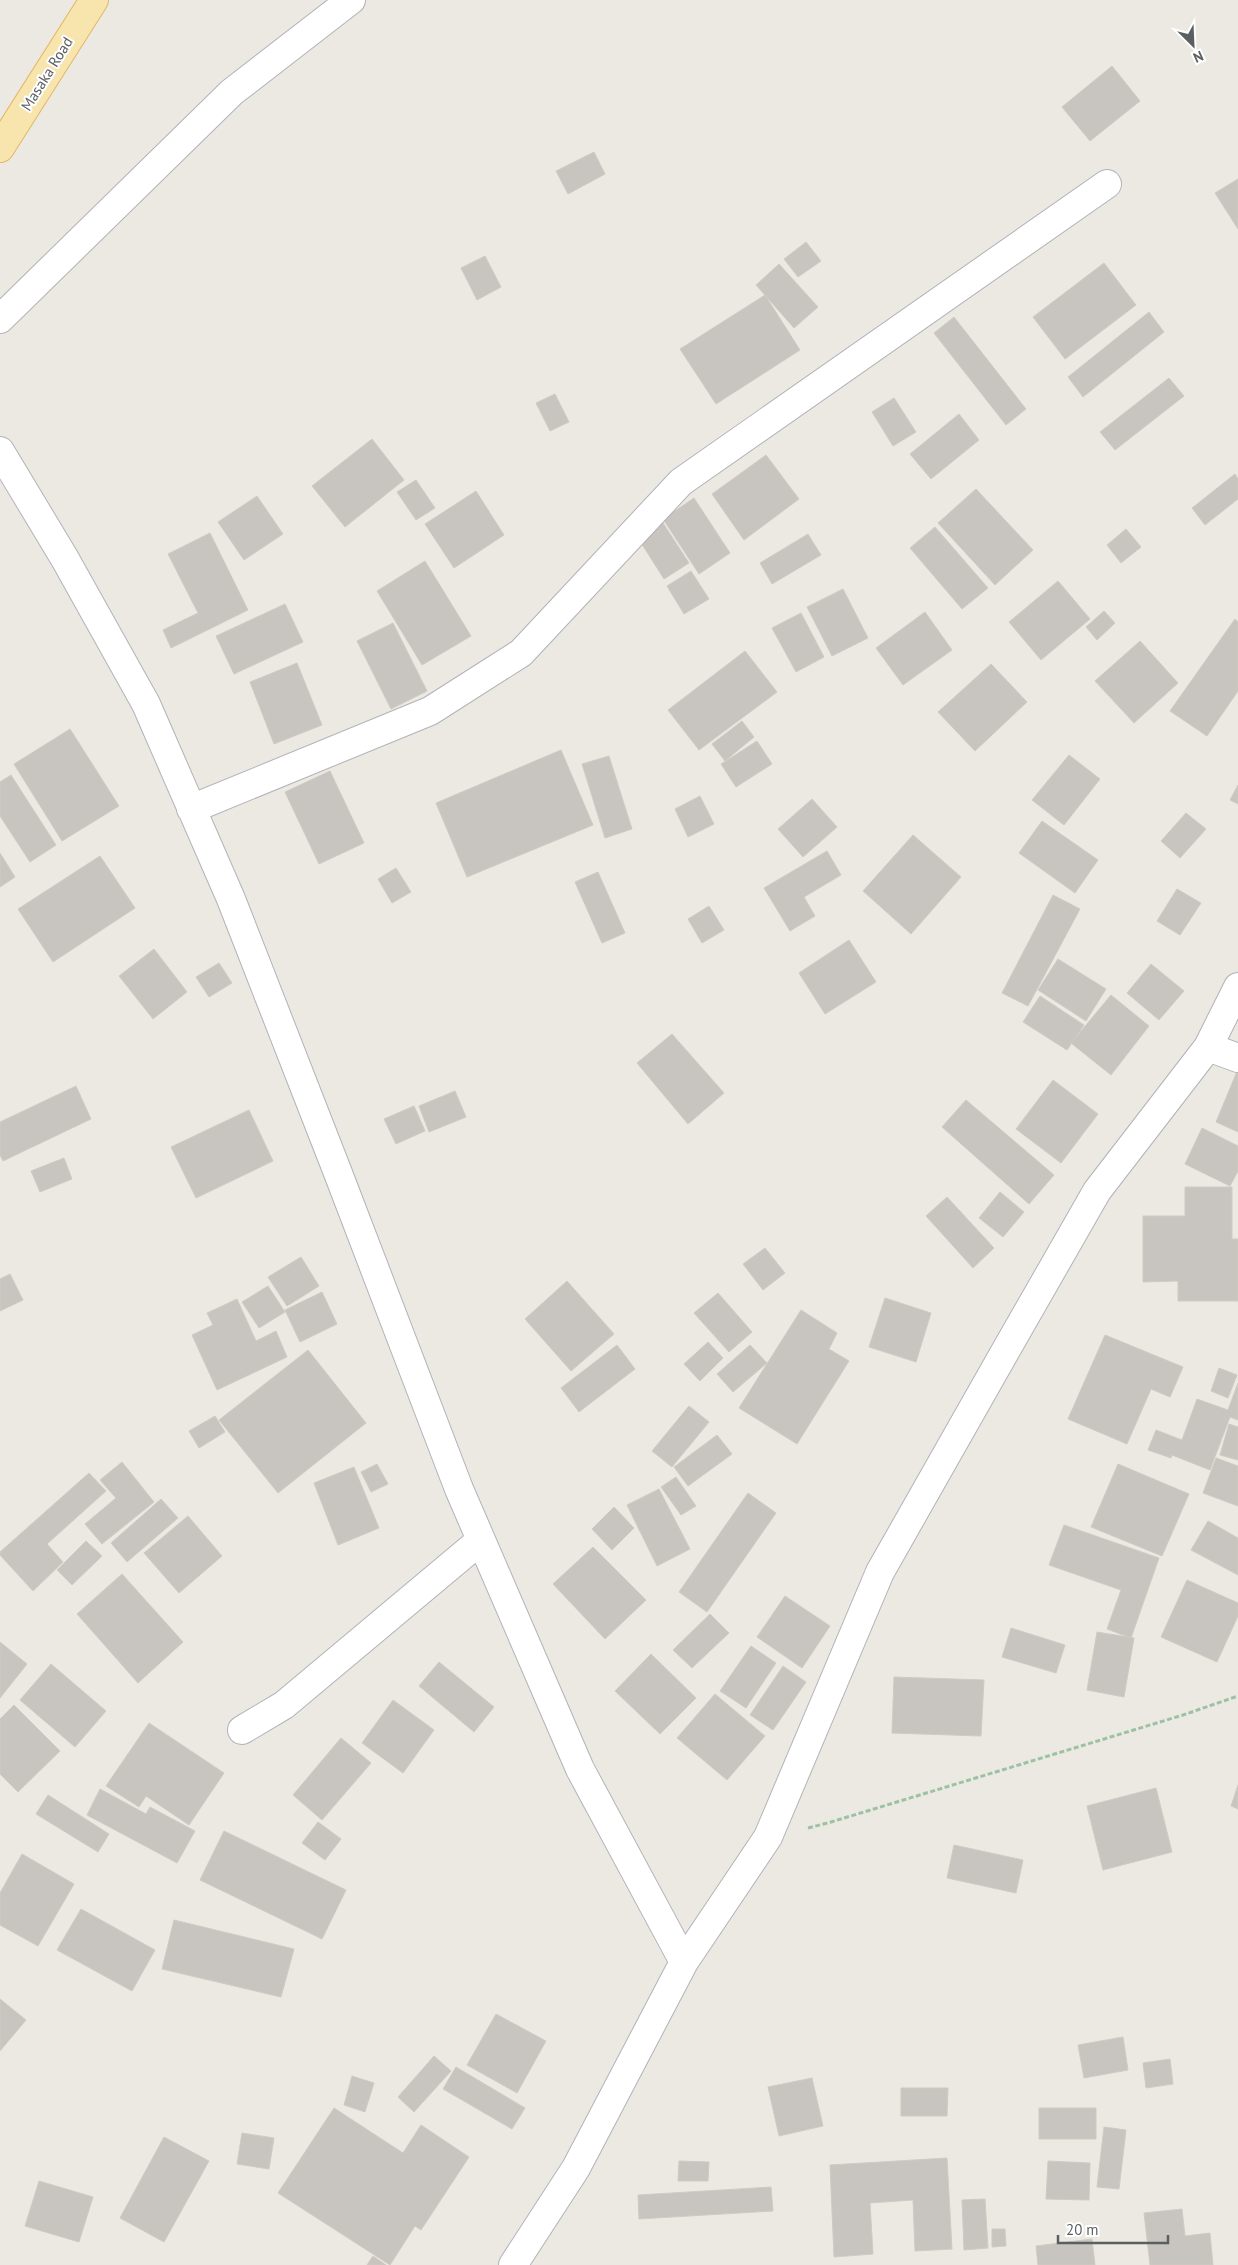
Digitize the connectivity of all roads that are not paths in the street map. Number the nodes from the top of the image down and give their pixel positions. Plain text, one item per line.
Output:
1 (94, 0) edge
2 (351, 0) edge
3 (0, 148) edge
4 (1107, 184) dead end
5 (0, 319) edge
6 (0, 451) edge
7 (191, 809) junction
8 (1238, 987) edge
9 (1208, 1047) junction
10 (1238, 1058) edge
11 (481, 1540) junction
12 (242, 1730) dead end
13 (684, 1962) junction
14 (514, 2265) edge

1 - 3 main road, Masaka Road
2 - 5 street
4 - 7 street
6 - 7 street
7 - 11 street
8 - 9 street
9 - 10 street
9 - 13 street
11 - 12 street
11 - 13 street
13 - 14 street

